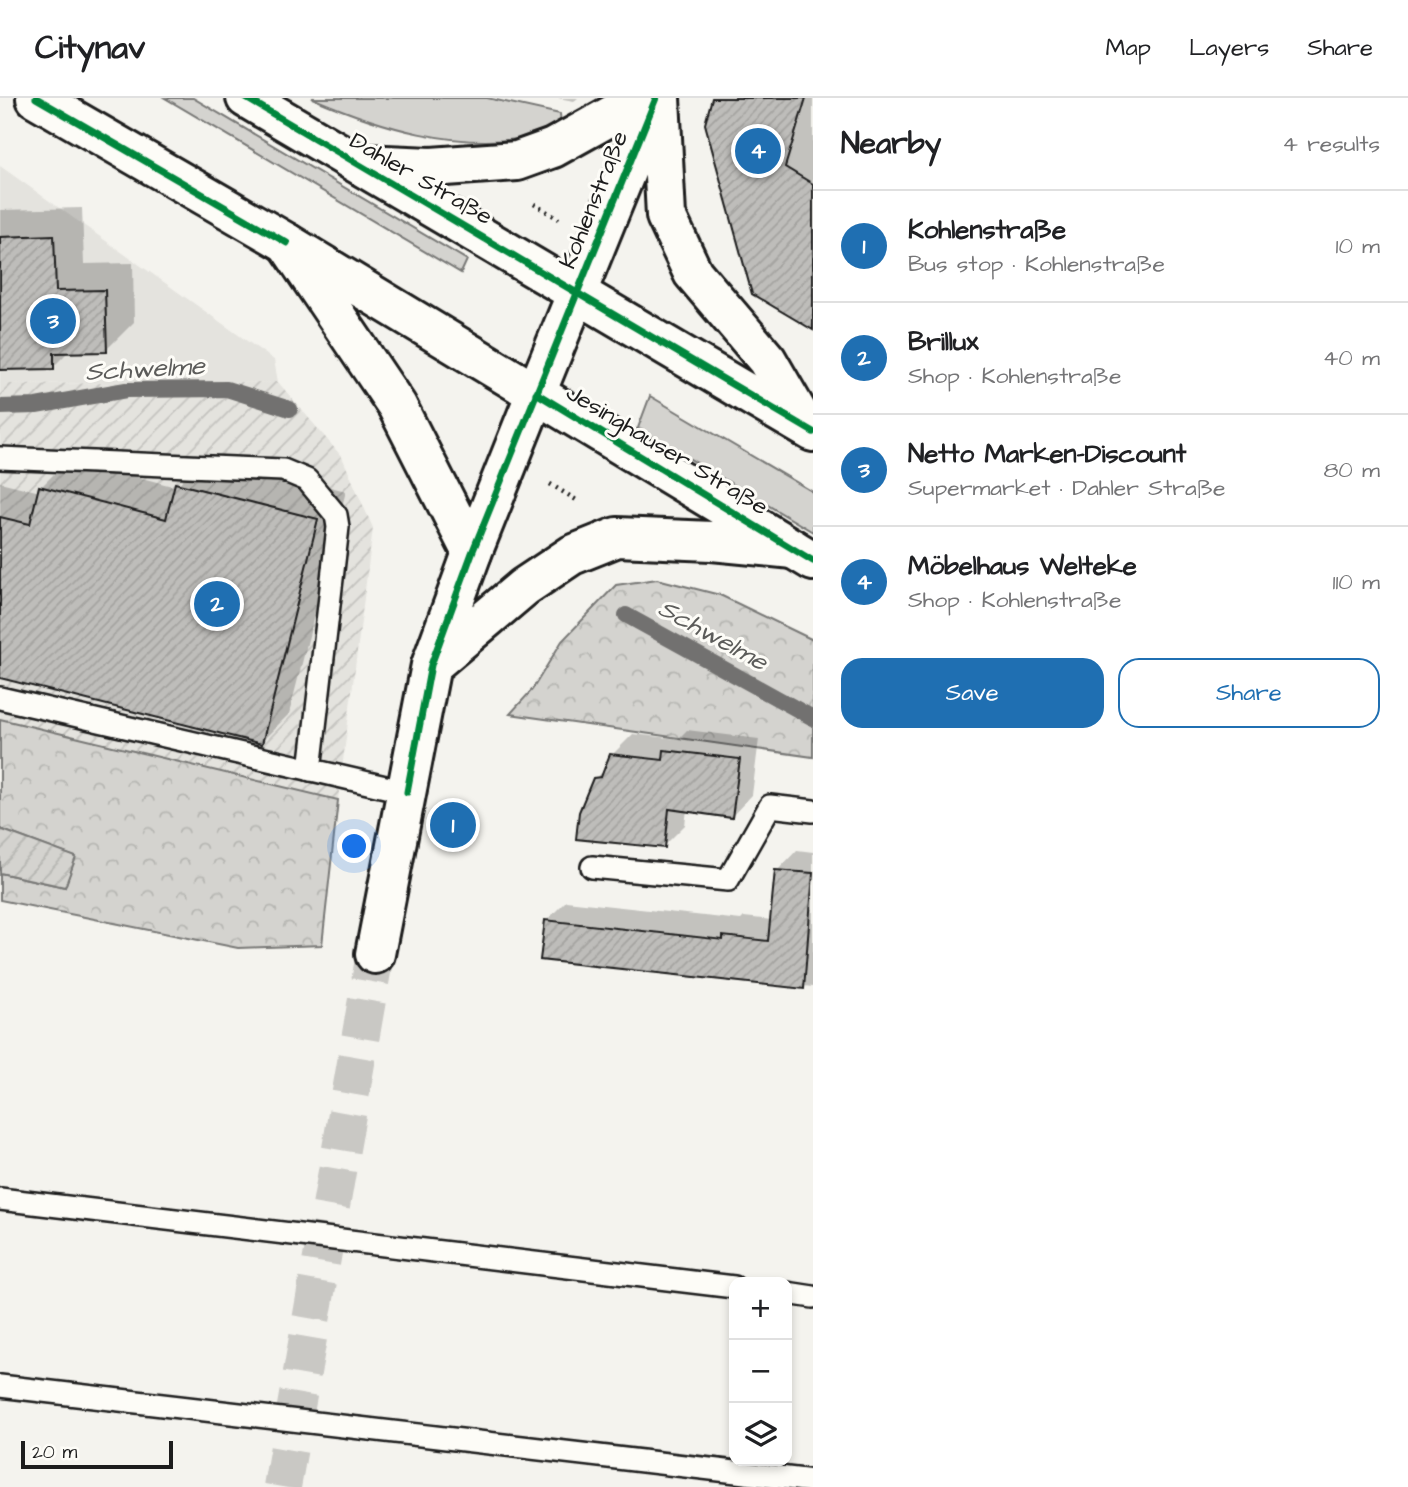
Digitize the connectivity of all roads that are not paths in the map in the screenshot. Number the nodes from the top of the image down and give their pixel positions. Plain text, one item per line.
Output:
1 (36, 98) edge
2 (246, 98) edge
3 (643, 98) edge
4 (658, 98) edge
5 (358, 164) junction
6 (287, 243) junction
7 (577, 293) junction
8 (536, 393) junction
9 (810, 430) edge
10 (0, 458) edge
11 (472, 552) junction
12 (803, 555) edge
13 (431, 665) junction
14 (0, 698) edge
15 (310, 770) junction
16 (407, 792) junction
17 (813, 811) edge
18 (592, 867) dead end
19 (375, 954) tunnel mouth
20 (0, 1199) edge
21 (729, 1286) edge
22 (792, 1294) edge
23 (813, 1297) edge
24 (0, 1386) edge
25 (813, 1481) edge

1 - 6 main road
2 - 5 main road, Dahler Straße
3 - 5 main road
4 - 7 main road, Kohlenstraße
4 - 9 main road
5 - 7 main road, Dahler Straße
6 - 8 main road
6 - 11 main road
7 - 8 main road, Kohlenstraße
7 - 9 main road
8 - 11 main road, Kohlenstraße
8 - 12 main road, Jesinghauser Straße
10 - 15 lane
11 - 13 main road, Kohlenstraße
12 - 13 main road
13 - 16 main road, Kohlenstraße
14 - 15 lane
15 - 16 lane
16 - 19 main road, Kohlenstraße
17 - 18 lane
20 - 21 lane
22 - 23 lane
24 - 25 lane

